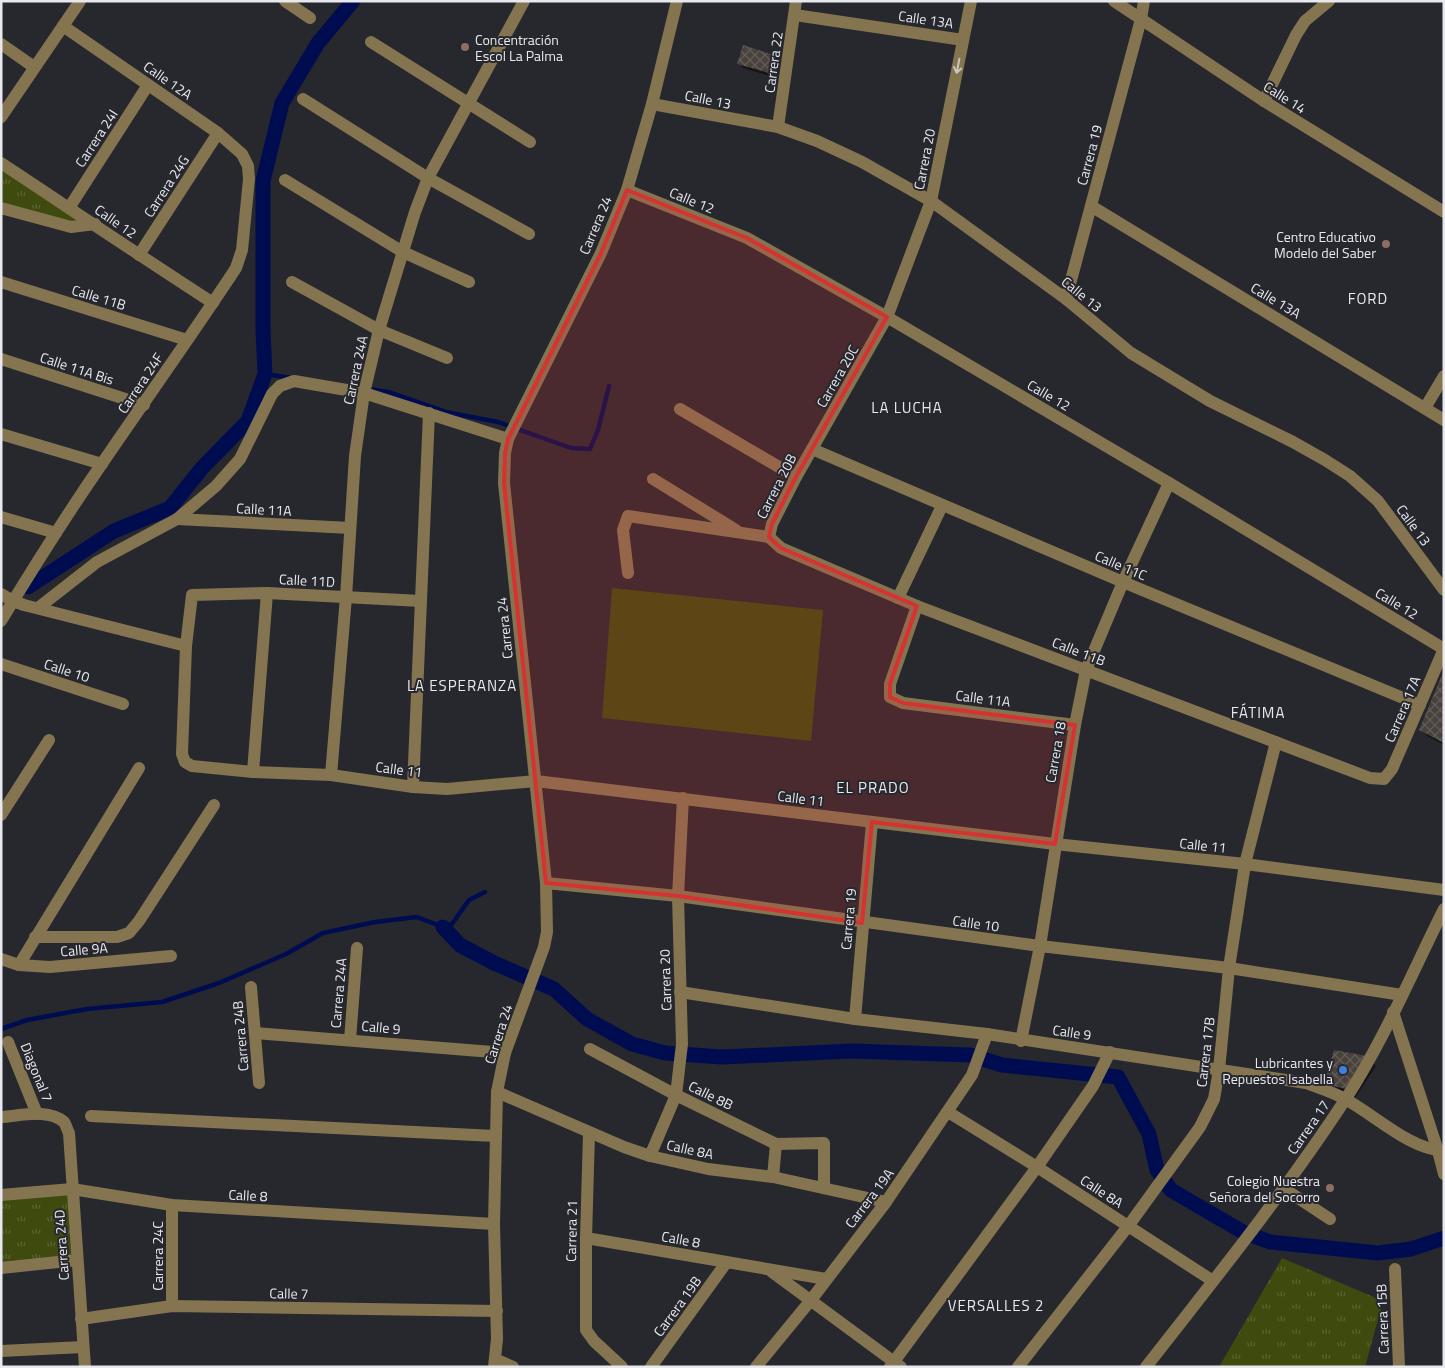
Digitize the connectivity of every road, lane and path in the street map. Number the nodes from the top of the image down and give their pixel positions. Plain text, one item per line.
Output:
1 (80, 1) edge
2 (285, 1) edge
3 (677, 1) edge
4 (796, 1) edge
5 (971, 1) edge
6 (1114, 1) edge
7 (1144, 1) edge
8 (1329, 1) edge
9 (522, 2) edge
10 (795, 15) junction
11 (310, 18) dead end
12 (1141, 19) junction
13 (62, 26) junction
14 (963, 40) junction
15 (371, 42) dead end
16 (1, 44) edge
17 (34, 68) junction
18 (148, 85) junction
19 (303, 99) dead end
20 (1264, 101) junction
21 (468, 104) junction
22 (652, 104) junction
23 (1, 117) edge
24 (778, 127) junction
25 (218, 133) junction
26 (530, 142) dead end
27 (1, 163) edge
28 (248, 166) joint
29 (428, 178) junction
30 (285, 180) dead end
31 (627, 190) junction
32 (931, 201) junction
33 (1091, 206) junction
34 (1, 208) edge
35 (69, 208) junction
36 (1444, 212) edge
37 (95, 224) junction
38 (529, 234) dead end
39 (403, 252) junction
40 (139, 255) junction
41 (1, 282) edge
42 (292, 282) dead end
43 (470, 282) dead end
44 (1066, 299) junction
45 (213, 303) junction
46 (887, 317) junction
47 (380, 330) junction
48 (187, 340) junction
49 (447, 358) dead end
50 (1, 359) edge
51 (1444, 376) edge
52 (364, 392) junction
53 (144, 405) junction
54 (1425, 408) junction
55 (680, 409) dead end
56 (429, 413) junction
57 (1444, 420) edge
58 (1, 434) edge
59 (509, 435) junction
60 (812, 449) junction
61 (102, 464) junction
62 (796, 477) junction
63 (653, 479) dead end
64 (1168, 483) junction
65 (942, 506) junction
66 (1, 517) edge
67 (177, 519) junction
68 (350, 528) junction
69 (56, 533) junction
70 (741, 533) junction
71 (770, 537) junction
72 (628, 573) dead end
73 (1123, 582) junction
74 (1444, 590) edge
75 (266, 592) junction
76 (1, 594) edge
77 (346, 597) junction
78 (898, 598) junction
79 (13, 601) junction
80 (421, 601) junction
81 (917, 606) junction
82 (38, 608) junction
83 (1, 621) edge
84 (186, 646) junction
85 (1444, 649) edge
86 (1, 664) edge
87 (1086, 670) junction
88 (122, 704) dead end
89 (1420, 705) junction
90 (1075, 725) junction
91 (49, 740) dead end
92 (1276, 742) junction
93 (139, 768) dead end
94 (253, 772) junction
95 (331, 775) junction
96 (1384, 779) joint
97 (536, 781) junction
98 (413, 787) junction
99 (683, 798) junction
100 (214, 805) dead end
101 (1, 815) edge
102 (872, 822) junction
103 (1055, 844) junction
104 (1245, 864) junction
105 (546, 883) junction
106 (1444, 890) edge
107 (678, 896) junction
108 (1444, 909) edge
109 (862, 923) junction
110 (35, 936) junction
111 (1040, 946) junction
112 (357, 948) dead end
113 (171, 956) dead end
114 (1, 959) edge
115 (19, 965) junction
116 (1229, 968) junction
117 (251, 987) dead end
118 (680, 992) junction
119 (1402, 995) junction
120 (1393, 1012) junction
121 (855, 1019) junction
122 (255, 1033) junction
123 (987, 1034) junction
124 (350, 1040) junction
125 (1021, 1040) junction
126 (8, 1042) dead end
127 (590, 1049) dead end
128 (1110, 1052) junction
129 (505, 1053) junction
130 (1219, 1070) junction
131 (259, 1083) dead end
132 (497, 1092) junction
133 (676, 1095) junction
134 (1346, 1099) junction
135 (948, 1112) junction
136 (37, 1114) junction
137 (90, 1116) dead end
138 (1, 1117) edge
139 (589, 1132) junction
140 (495, 1136) junction
141 (776, 1144) junction
142 (1441, 1151) edge
143 (650, 1156) junction
144 (1037, 1167) junction
145 (1444, 1174) edge
146 (773, 1177) junction
147 (824, 1188) junction
148 (1283, 1188) junction
149 (72, 1190) junction
150 (1, 1195) edge
151 (886, 1202) junction
152 (172, 1205) junction
153 (1330, 1220) dead end
154 (494, 1224) junction
155 (1129, 1226) junction
156 (586, 1238) junction
157 (77, 1260) junction
158 (726, 1263) junction
159 (1, 1268) edge
160 (1395, 1269) dead end
161 (770, 1270) junction
162 (826, 1279) junction
163 (1213, 1281) junction
164 (811, 1300) junction
165 (172, 1306) junction
166 (497, 1311) junction
167 (81, 1320) junction
168 (83, 1347) junction
169 (1, 1351) edge
170 (494, 1363) edge
171 (895, 1365) edge
172 (85, 1367) edge
173 (513, 1367) edge
174 (622, 1367) edge
175 (651, 1367) edge
176 (756, 1367) edge
177 (1018, 1367) edge
178 (1146, 1367) edge
179 (1399, 1367) edge

1 - 13 street
2 - 11 street
3 - 22 street, Carrera 24
4 - 10 street, Carrera 22
5 - 14 street, Carrera 20
6 - 12 street, Calle 14
7 - 12 street
8 - 20 street
9 - 21 street, Carrera 24A
10 - 14 street, Calle 13A
10 - 24 street, Carrera 22
12 - 20 street, Calle 14
12 - 33 street, Carrera 19
13 - 17 street
13 - 18 street, Calle 12A
14 -> 32 street, Carrera 20
15 - 21 street
16 - 17 street
17 - 23 street
18 - 25 street, Calle 12A
18 - 35 street, Carrera 24I
19 - 29 street
20 - 36 street, Calle 14
21 - 26 street
21 - 29 street, Carrera 24A
22 - 24 street, Calle 13
22 - 31 street, Carrera 24
24 - 32 street, Calle 13
25 - 28 street, Calle 12A
25 - 40 street, Carrera 24G
27 - 35 street, Calle 12
28 - 45 street, Carrera 24F
29 - 38 street
29 - 39 street, Carrera 24A
30 - 39 street
31 - 46 street, Calle 12
31 - 59 street, Carrera 24
32 - 44 street, Calle 13
32 - 46 street, Carrera 20
33 - 44 street, Carrera 19
33 - 54 street, Calle 13A
34 - 37 street
35 - 37 street, Calle 12
37 - 40 street, Calle 12
39 - 43 street
39 - 47 street, Carrera 24A
40 - 45 street, Calle 12
41 - 48 street, Calle 11B
42 - 47 street
44 - 74 street, Calle 13
45 - 48 street, Carrera 24F
46 - 60 street, Carrera 20C
46 - 64 street, Calle 12
47 - 49 street
47 - 52 street, Carrera 24A
48 - 53 street, Carrera 24F
50 - 53 street, Calle 11A Bis
51 - 54 street
52 - 56 street
52 - 67 street
52 - 68 street, Carrera 24A
53 - 61 street, Carrera 24F
54 - 57 street, Calle 13A
55 - 62 street
56 - 59 street
56 - 80 street
58 - 61 street
59 - 97 street, Carrera 24
60 - 62 street, Carrera 20B
60 - 65 street, Calle 11C
61 - 69 street, Carrera 24F
62 - 71 street, Carrera 20B
63 - 70 street
64 - 73 street, Carrera 18
64 - 85 street, Calle 12
65 - 73 street, Calle 11C
65 - 78 street
66 - 69 street
67 - 68 street, Calle 11A
67 - 82 street
68 - 77 street, Carrera 24A
69 - 79 street, Carrera 24F
70 - 71 street
70 - 72 street
71 - 78 street, Calle 11B
73 - 87 street, Carrera 18
73 - 89 street, Calle 11C
75 - 77 street, Calle 11D
75 - 84 street, Calle 11D
75 - 94 street
76 - 79 street
77 - 80 street, Calle 11D
77 - 95 street, Carrera 24A
78 - 81 street, Calle 11B
79 - 82 street
79 - 83 street
80 - 98 street
81 - 87 street, Calle 11B
81 - 90 street, Calle 11A
82 - 84 street
84 - 94 street, Calle 11
85 - 89 street, Carrera 17A
86 - 88 street, Calle 10
87 - 90 street, Carrera 18
87 - 92 street, Calle 11B
89 - 96 street, Carrera 17A
90 - 103 street, Carrera 18
91 - 101 street
92 - 96 street, Calle 11B
92 - 104 street, Carrera 17B
93 - 110 street
94 - 95 street, Calle 11
95 - 98 street, Calle 11
97 - 98 street, Calle 11
97 - 99 street, Calle 11
97 - 105 street, Carrera 24
99 - 102 street, Calle 11
99 - 107 street, Carrera 20
100 - 110 street
102 - 103 street, Calle 11
102 - 109 street, Carrera 19
103 - 104 street, Calle 11
103 - 111 street, Carrera 18
104 - 106 street, Calle 11
104 - 116 street, Carrera 17B
105 - 107 street, Calle 10
105 - 129 street, Carrera 24
107 - 109 street, Calle 10
107 - 118 street, Carrera 20
108 - 119 street, Carrera 17
109 - 111 street, Calle 10
109 - 121 street, Carrera 19
110 - 115 street
111 - 116 street, Calle 10
111 - 125 street, Carrera 18
112 - 124 street, Carrera 24A
113 - 115 street, Calle 9A
114 - 115 street, Calle 9A
116 - 119 street, Calle 10
116 - 130 street, Carrera 17B
117 - 122 street, Carrera 24B
118 - 121 street, Calle 9
118 - 133 street, Carrera 20
119 - 120 street, Carrera 17
120 - 134 street, Carrera 17
120 - 142 street
121 - 123 street, Calle 9
122 - 124 street, Calle 9
122 - 131 street, Carrera 24B
123 - 125 street, Calle 9
123 - 135 street, Carrera 19A
124 - 129 street, Calle 9
125 - 128 street, Calle 9
126 - 136 street, Diagonal 7
127 - 133 street, Calle 8B
128 - 130 street, Calle 9
128 - 144 street
129 - 132 street, Carrera 24
130 - 134 street, Calle 9
130 - 155 street, Carrera 17B
132 - 139 street, Calle 8A
132 - 140 street, Carrera 24
133 - 141 street, Calle 8B
133 - 143 street, Carrera 20
134 - 142 street, Calle 9
134 - 148 street, Carrera 17
135 - 144 street, Calle 8A
135 - 151 street, Carrera 19A
136 - 138 street
136 - 149 street, Carrera 24D
137 - 140 street
139 - 143 street, Calle 8A
139 - 156 street, Carrera 21
140 - 154 street, Carrera 24
141 - 146 street
141 - 147 street, Calle 8B
142 - 145 street
143 - 146 street, Calle 8A
144 - 155 street, Calle 8A
144 - 171 street
146 - 147 street, Calle 8A
147 - 151 street, Calle 8A
148 - 153 street
148 - 163 street, Carrera 17
149 - 150 street, Calle 8
149 - 152 street, Calle 8
149 - 157 street, Carrera 24D
151 - 162 street, Carrera 19A
152 - 154 street, Calle 8
152 - 165 street, Carrera 24C
154 - 166 street, Carrera 24
155 - 163 street, Calle 8A
155 - 177 street, Carrera 17B
156 - 158 street, Calle 8
156 - 174 street, Carrera 21
157 - 159 street
157 - 167 street, Carrera 24D
158 - 161 street, Calle 8
158 - 175 street, Carrera 19B
160 - 179 street, Carrera 15B
161 - 162 street, Calle 8
161 - 164 street, Calle 8
162 - 164 street, Carrera 19A
163 - 178 street, Carrera 17
164 - 171 street, Calle 8
164 - 176 street, Carrera 19A
165 - 166 street, Calle 7
165 - 167 street, Calle 7
166 - 170 street, Carrera 24
167 - 168 street, Carrera 24D
168 - 169 street
168 - 172 street, Carrera 24D
170 - 173 street

